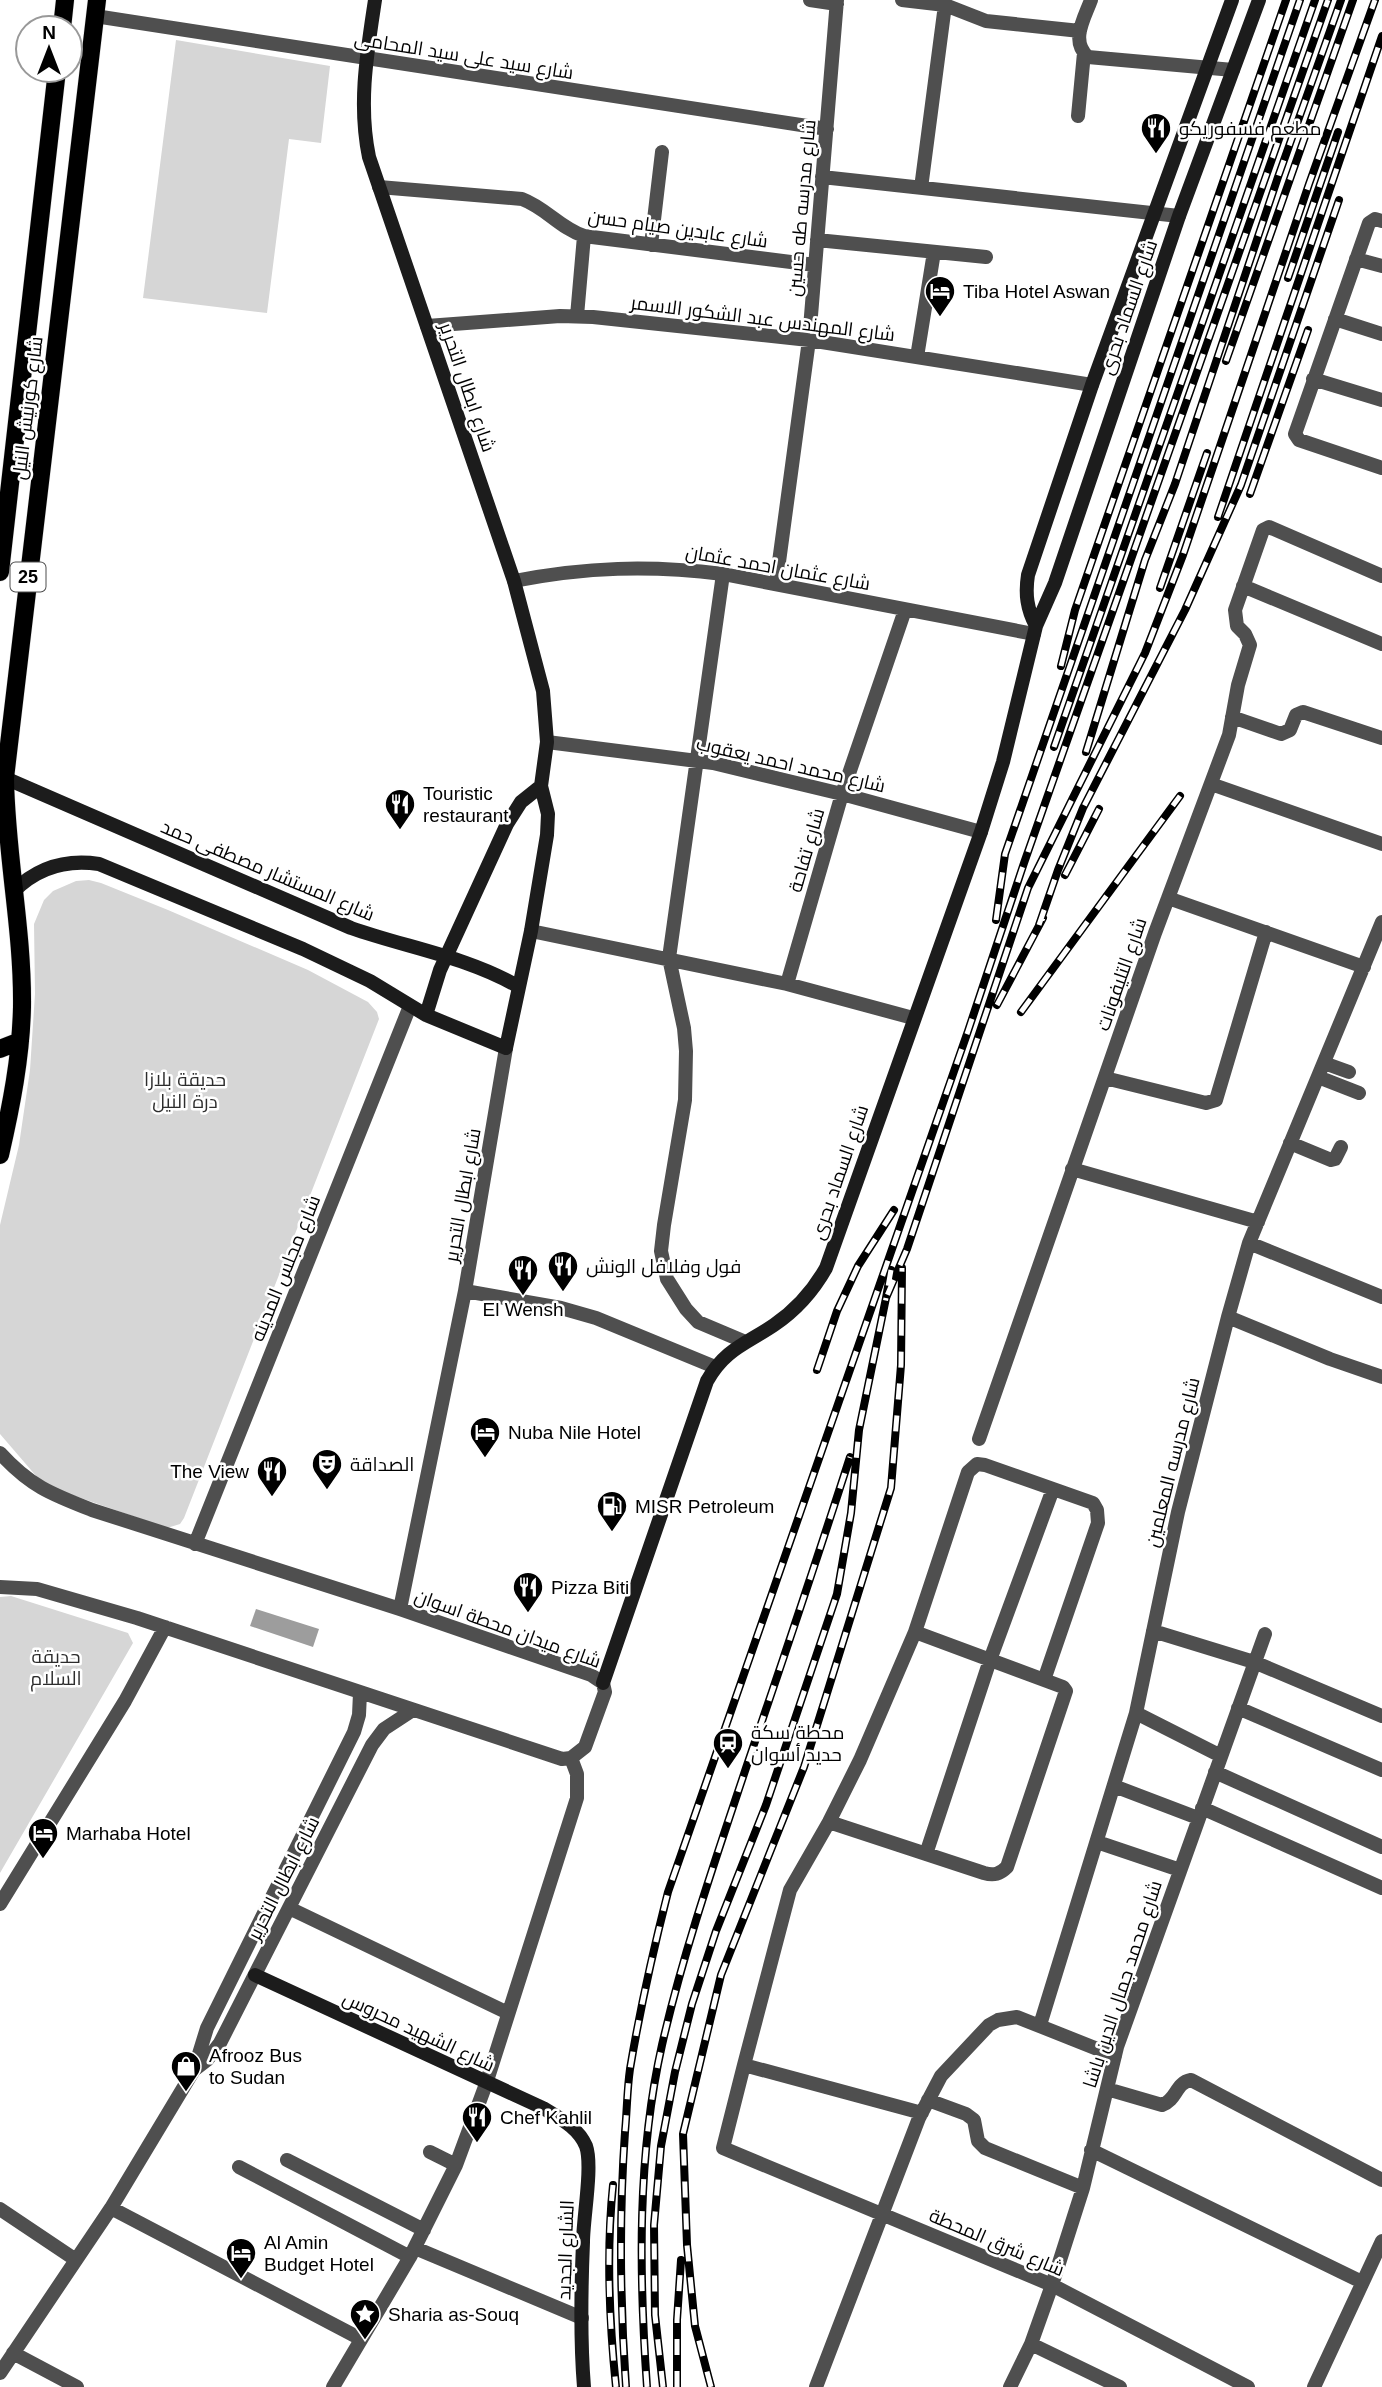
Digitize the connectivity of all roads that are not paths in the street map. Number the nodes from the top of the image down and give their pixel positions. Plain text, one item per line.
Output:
1 (375, 0) edge
2 (810, 0) edge
3 (902, 0) edge
4 (974, 0) edge
5 (1091, 0) edge
6 (1232, 0) edge
7 (1259, 0) edge
8 (837, 2) edge
9 (945, 5) junction
10 (96, 8) edge
11 (971, 15) junction
12 (1080, 31) junction
13 (1084, 53) junction
14 (366, 59) junction
15 (1208, 68) junction
16 (1233, 70) junction
17 (55, 84) edge
18 (1078, 116) dead end
19 (827, 129) junction
20 (662, 152) dead end
21 (822, 177) junction
22 (379, 187) junction
23 (921, 188) junction
24 (1153, 213) junction
25 (1179, 216) junction
26 (1382, 221) edge
27 (584, 236) junction
28 (817, 240) junction
29 (651, 245) junction
30 (934, 252) junction
31 (986, 257) dead end
32 (1356, 259) junction
33 (815, 265) junction
34 (1382, 266) edge
35 (578, 316) junction
36 (1335, 318) junction
37 (427, 326) junction
38 (1382, 334) edge
39 (809, 340) junction
40 (917, 357) junction
41 (1313, 379) junction
42 (1092, 385) junction
43 (1382, 400) edge
44 (1382, 468) edge
45 (0, 572) edge
46 (723, 574) junction
47 (1382, 576) edge
48 (514, 582) junction
49 (776, 584) junction
50 (1243, 586) junction
51 (905, 610) junction
52 (1035, 630) junction
53 (1382, 644) edge
54 (1232, 717) junction
55 (1382, 738) edge
56 (547, 742) junction
57 (696, 761) junction
58 (5, 778) junction
59 (1211, 784) junction
60 (541, 786) junction
61 (842, 794) junction
62 (981, 832) junction
63 (1382, 844) edge
64 (14, 891) junction
65 (1168, 898) junction
66 (1382, 922) edge
67 (531, 931) junction
68 (1266, 932) junction
69 (446, 956) junction
70 (669, 958) junction
71 (1364, 967) junction
72 (787, 984) junction
73 (519, 987) junction
74 (410, 1006) junction
75 (426, 1015) junction
76 (913, 1018) junction
77 (20, 1041) junction
78 (506, 1048) junction
79 (0, 1049) edge
80 (1321, 1070) junction
81 (1349, 1072) dead end
82 (1105, 1078) junction
83 (1359, 1093) dead end
84 (4, 1112) edge
85 (1290, 1143) junction
86 (1341, 1147) dead end
87 (0, 1155) edge
88 (1072, 1169) junction
89 (1258, 1222) junction
90 (1249, 1243) junction
91 (466, 1291) junction
92 (1382, 1297) edge
93 (1227, 1317) junction
94 (743, 1341) junction
95 (715, 1367) junction
96 (1382, 1377) edge
97 (979, 1439) dead end
98 (0, 1454) edge
99 (1052, 1489) junction
100 (195, 1544) junction
101 (0, 1587) edge
102 (400, 1609) junction
103 (165, 1627) junction
104 (1153, 1631) junction
105 (915, 1632) junction
106 (1265, 1634) dead end
107 (990, 1660) junction
108 (1254, 1662) junction
109 (1044, 1680) junction
110 (603, 1683) junction
111 (360, 1693) junction
112 (1238, 1708) junction
113 (413, 1710) junction
114 (1136, 1713) junction
115 (1382, 1716) edge
116 (1221, 1756) junction
117 (571, 1758) junction
118 (1382, 1770) edge
119 (1215, 1772) junction
120 (1114, 1786) junction
121 (1200, 1813) junction
122 (829, 1822) junction
123 (1097, 1842) junction
124 (1382, 1847) edge
125 (926, 1854) junction
126 (1180, 1870) junction
127 (1382, 1888) edge
128 (0, 1904) edge
129 (289, 1908) junction
130 (255, 1975) junction
131 (508, 2013) junction
132 (1040, 2025) junction
133 (1115, 2056) junction
134 (744, 2065) junction
135 (194, 2070) junction
136 (486, 2084) junction
137 (1107, 2089) junction
138 (925, 2106) junction
139 (566, 2122) joint
140 (1091, 2150) junction
141 (429, 2152) dead end
142 (287, 2160) dead end
143 (456, 2165) junction
144 (239, 2168) dead end
145 (1382, 2180) edge
146 (1083, 2188) junction
147 (111, 2208) junction
148 (0, 2209) edge
149 (882, 2214) junction
150 (424, 2230) junction
151 (1382, 2242) edge
152 (412, 2252) junction
153 (76, 2260) junction
154 (1362, 2282) junction
155 (1052, 2285) junction
156 (582, 2318) junction
157 (361, 2339) junction
158 (1031, 2344) junction
159 (13, 2353) junction
160 (0, 2373) edge
161 (77, 2387) edge
162 (333, 2387) edge
163 (584, 2387) edge
164 (816, 2387) edge
165 (1010, 2387) edge
166 (1120, 2387) edge
167 (1248, 2387) edge
168 (1314, 2387) edge

1 - 14 street, شارع ابطال التحرير
2 - 8 street
3 - 9 street
4 - 11 street
5 - 12 street
6 - 15 street, شارع السماد بحرى
7 - 16 street, شارع السماد بحرى
8 - 19 street, شارع مدرسه طه حسين
9 - 11 street
9 - 23 street
10 - 14 street, شارع سيد على سيد المحامى
10 - 58 main road, شارع كورنيش النيل / 25
11 - 12 street
12 - 13 street
13 - 15 street
13 - 18 street
14 - 19 street, شارع سيد على سيد المحامى
14 - 22 street, شارع ابطال التحرير
15 - 16 street
15 - 24 street, شارع السماد بحرى
16 - 25 street, شارع السماد بحرى
17 - 45 main road, شارع كورنيش النيل / 25
19 - 21 street, شارع مدرسه طه حسين
20 - 29 street
21 - 23 street
21 - 28 street, شارع مدرسه طه حسين
22 - 27 street, شارع عابدين صيام حسن
22 - 37 street, شارع ابطال التحرير
23 - 24 street
24 - 25 street
24 - 42 street, شارع السماد بحرى
25 - 52 street, شارع السماد بحرى
26 - 32 street
27 - 29 street, شارع عابدين صيام حسن
27 - 35 street
28 - 30 street
28 - 33 street, شارع مدرسه طه حسين
29 - 33 street, شارع عابدين صيام حسن
30 - 31 street
30 - 40 street
32 - 34 street
32 - 36 street
33 - 39 street, شارع مدرسه طه حسين
35 - 37 street, شارع المهندس عبد الشكور الاسمر
35 - 39 street, شارع المهندس عبد الشكور الاسمر
36 - 38 street
36 - 41 street
37 - 48 street, شارع ابطال التحرير
39 - 40 street, شارع المهندس عبد الشكور الاسمر
39 - 49 street, شارع مدرسه طه حسين
40 - 42 street, شارع المهندس عبد الشكور الاسمر
41 - 43 street
41 - 44 street
42 - 52 street, شارع السماد بحرى
46 - 48 street, شارع عثمان احمد عثمان
46 - 49 street, شارع عثمان احمد عثمان
46 - 57 street
47 - 50 street, شارع التليفونات
48 - 56 street, شارع ابطال التحرير
49 - 51 street, شارع عثمان احمد عثمان
50 - 53 street
50 - 54 street, شارع التليفونات
51 - 52 street, شارع عثمان احمد عثمان
51 - 61 street, شارع تفاحة
52 - 62 street, شارع السماد بحرى
54 - 55 street
54 - 59 street, شارع التليفونات
56 - 57 street, شارع محمد احمد يعقوب
56 - 60 street, شارع ابطال التحرير
57 - 61 street, شارع محمد احمد يعقوب
57 - 70 street
58 - 64 main road, شارع كورنيش النيل / 25
58 - 69 street, شارع المستشار مصطفى حمد
59 - 63 street
59 - 65 street, شارع التليفونات
60 - 67 street, شارع ابطال التحرير
60 - 69 street
61 - 62 street, شارع محمد احمد يعقوب
61 - 72 street, شارع تفاحة
62 - 76 street, شارع السماد بحرى
64 - 74 street
64 - 77 main road, شارع كورنيش النيل / 25
65 - 68 street
65 - 82 street, شارع التليفونات
66 - 71 street, شارع مدرسه المعلمين
67 - 70 street
67 - 73 street, شارع ابطال التحرير
68 - 71 street
68 - 82 street
69 - 73 street, شارع المستشار مصطفى حمد
69 - 75 street
70 - 72 street
70 - 94 street
71 - 80 street, شارع مدرسه المعلمين
72 - 76 street
73 - 78 street, شارع ابطال التحرير
74 - 75 street
74 - 100 street, شارع مجلس المدينه
75 - 78 street
76 - 94 street, شارع السماد بحرى
77 - 79 main road
77 - 84 main road, شارع كورنيش النيل / 25
78 - 91 street, شارع ابطال التحرير
80 - 81 street
80 - 83 street
80 - 85 street, شارع مدرسه المعلمين
82 - 88 street, شارع التليفونات
84 - 87 main road, شارع كورنيش النيل / 25
85 - 86 street
85 - 89 street, شارع مدرسه المعلمين
88 - 89 street
88 - 97 street, شارع التليفونات
89 - 90 street, شارع مدرسه المعلمين
90 - 92 street
90 - 93 street, شارع مدرسه المعلمين
91 - 95 street
91 - 102 street, شارع ابطال التحرير
93 - 96 street
93 - 104 street, شارع مدرسه المعلمين
94 - 95 street, شارع السماد بحرى
95 - 110 street, شارع السماد بحرى
98 - 100 street, شارع ميدان محطة اسوان
99 - 105 street
99 - 107 street
99 - 109 street
100 - 102 street, شارع ميدان محطة اسوان
101 - 103 street
102 - 110 street, شارع ميدان محطة اسوان
103 - 111 street
103 - 128 street
104 - 108 street
104 - 114 street, شارع مدرسه المعلمين
105 - 107 street
105 - 122 street
106 - 108 street, شارع محمد جمال الدين باشا
107 - 109 street
107 - 125 street
108 - 112 street, شارع محمد جمال الدين باشا
108 - 115 street
109 - 125 street
110 - 117 street, شارع ميدان محطة اسوان
111 - 113 street
111 - 135 street, شارع ابطال التحرير
112 - 116 street, شارع محمد جمال الدين باشا
112 - 118 street
113 - 117 street
113 - 129 street, شارع ابطال التحرير
114 - 116 street
114 - 120 street, شارع مدرسه المعلمين
116 - 119 street, شارع محمد جمال الدين باشا
117 - 131 street
119 - 121 street, شارع محمد جمال الدين باشا
119 - 124 street
120 - 121 street
120 - 123 street, شارع مدرسه المعلمين
121 - 126 street, شارع محمد جمال الدين باشا
121 - 127 street
122 - 125 street
122 - 134 street
123 - 126 street
123 - 132 street, شارع مدرسه المعلمين
126 - 133 street, شارع محمد جمال الدين باشا
129 - 130 street, شارع ابطال التحرير
129 - 131 street
130 - 135 street, شارع ابطال التحرير
130 - 136 street, شارع الشهيد محروس
131 - 136 street
132 - 133 street
132 - 138 street
133 - 137 street, شارع محمد جمال الدين باشا
134 - 138 street
134 - 149 street, شارع شرق المحطة
135 - 147 street, شارع ابطال التحرير
136 - 139 street, شارع الشهيد محروس
136 - 143 street
137 - 140 street, شارع محمد جمال الدين باشا
137 - 145 street
138 - 146 street
138 - 149 street
139 - 156 street, الشارع الجديد
140 - 146 street, شارع محمد جمال الدين باشا
140 - 154 street
141 - 143 street
142 - 150 street
143 - 150 street
144 - 152 street
146 - 155 street, شارع محمد جمال الدين باشا
147 - 153 street, شارع ابطال التحرير
147 - 157 street
148 - 153 street
149 - 155 street, شارع شرق المحطة
149 - 164 street
150 - 152 street
151 - 154 street
152 - 156 street
152 - 157 street
153 - 159 street, شارع ابطال التحرير
154 - 168 street
155 - 158 street, شارع محمد جمال الدين باشا
155 - 167 street, شارع شرق المحطة
156 - 163 street, الشارع الجديد
157 - 162 street
158 - 165 street, شارع محمد جمال الدين باشا
158 - 166 street
159 - 160 street, شارع ابطال التحرير
159 - 161 street

